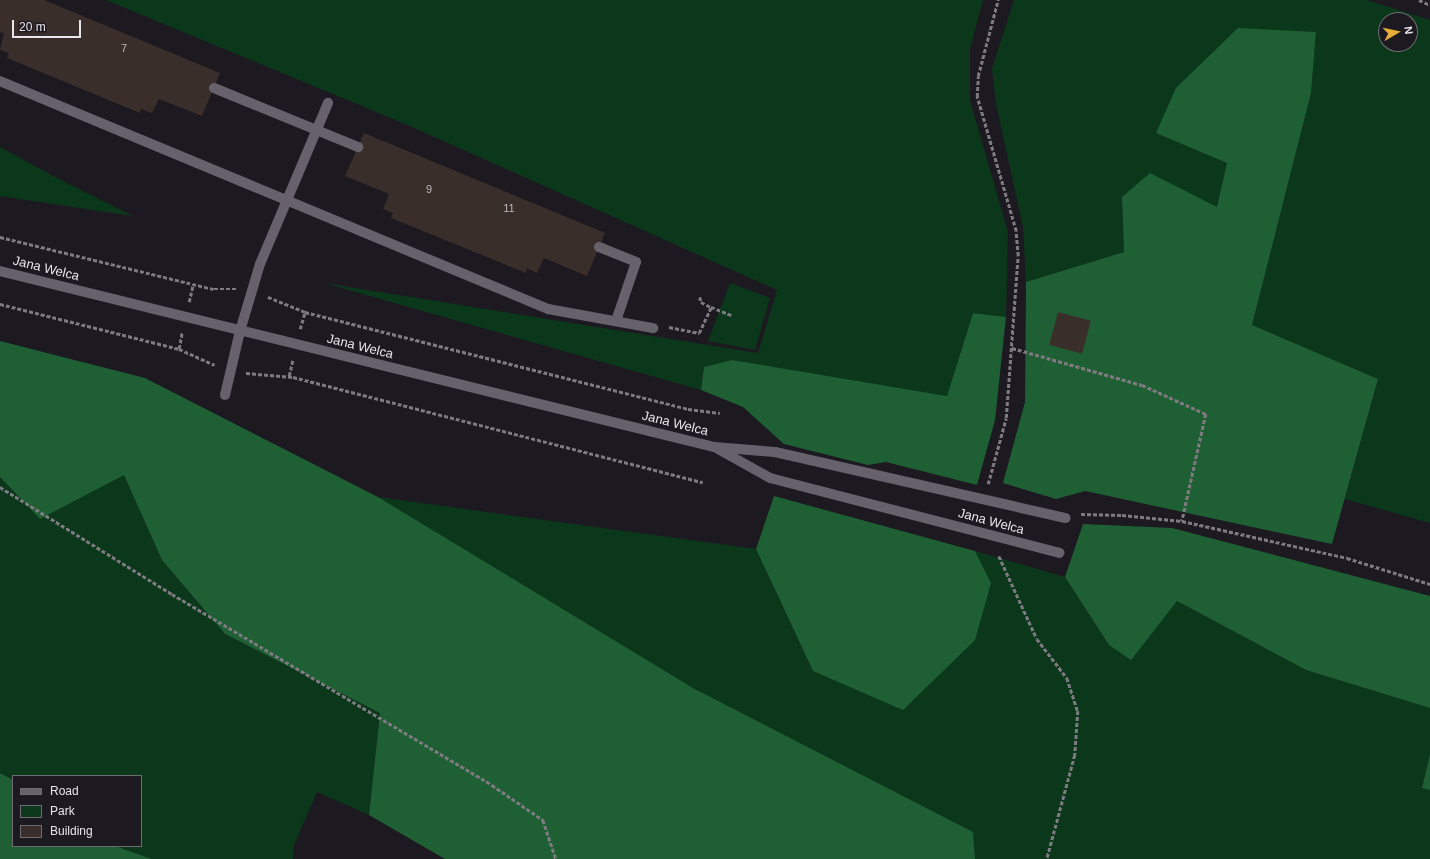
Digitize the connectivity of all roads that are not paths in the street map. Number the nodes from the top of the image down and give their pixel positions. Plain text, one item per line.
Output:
1 (0, 81) edge
2 (214, 88) dead end
3 (328, 103) dead end
4 (317, 129) junction
5 (358, 147) dead end
6 (287, 200) junction
7 (599, 247) dead end
8 (0, 271) edge
9 (616, 321) junction
10 (657, 327) road end
11 (240, 331) junction
12 (225, 395) dead end
13 (714, 447) junction
14 (1066, 518) road end
15 (1059, 553) dead end

1 - 6 street
2 - 4 street
3 - 4 street
4 - 5 street
4 - 6 street
6 - 9 street
6 - 11 street
7 - 9 street
8 - 11 street, Jana Welca
9 - 10 street
11 - 12 street
11 - 13 street, Jana Welca
13 - 14 street, Jana Welca
13 - 15 street, Jana Welca

